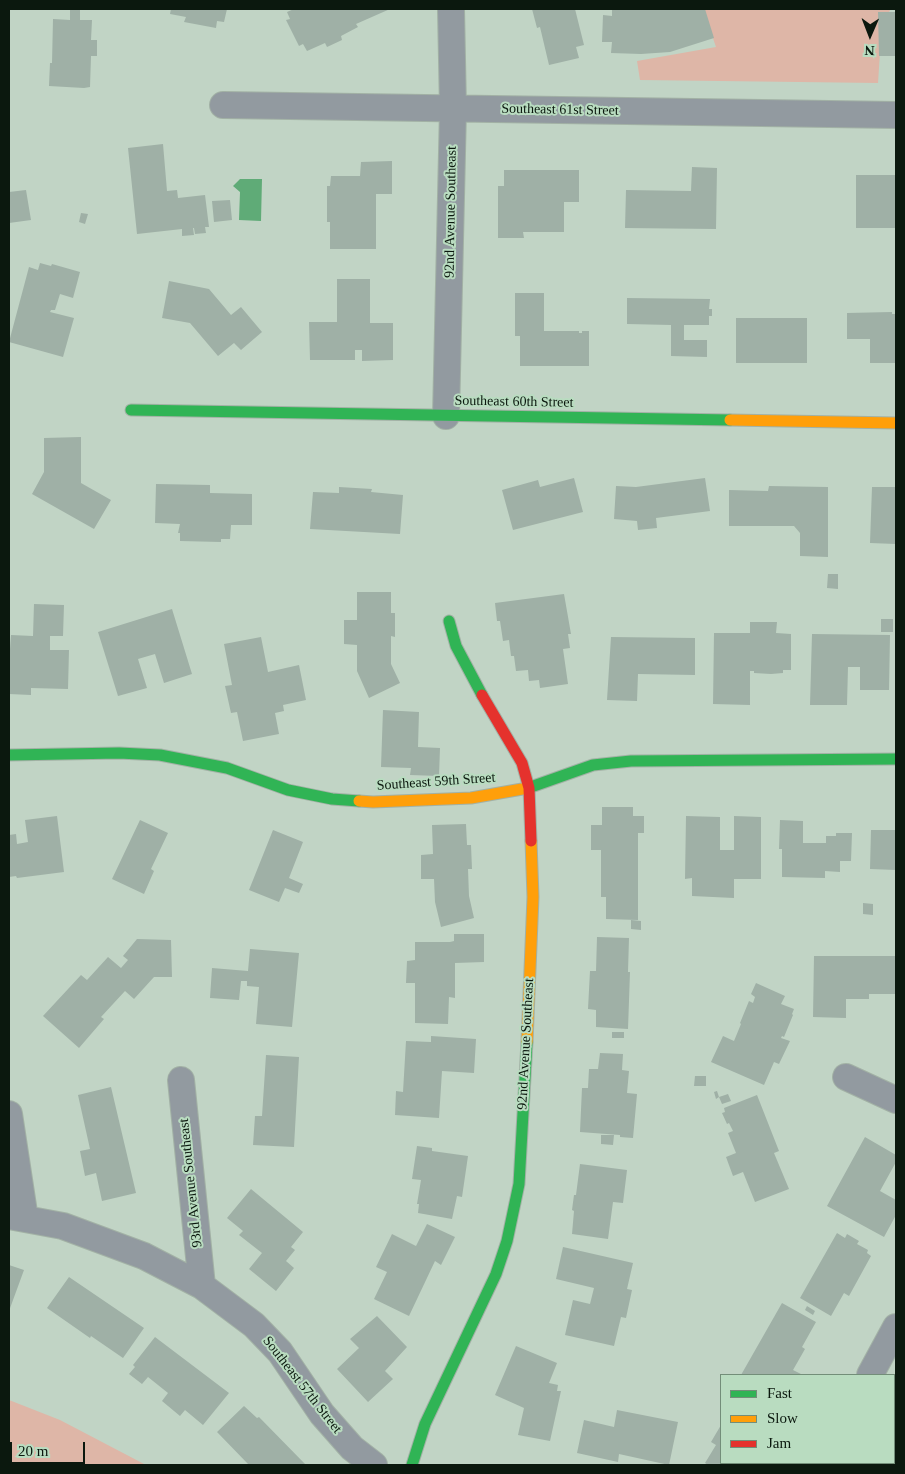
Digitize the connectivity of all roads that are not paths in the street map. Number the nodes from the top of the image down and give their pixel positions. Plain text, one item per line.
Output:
1 (451, 9) edge
2 (223, 106) dead end
3 (453, 109) junction
4 (896, 115) edge
5 (131, 410) dead end
6 (446, 416) junction
7 (896, 423) edge
8 (449, 621) dead end
9 (9, 755) edge
10 (896, 759) edge
11 (528, 788) junction
12 (846, 1077) dead end
13 (181, 1080) dead end
14 (896, 1100) edge
15 (9, 1114) edge
16 (17, 1217) edge
17 (202, 1286) junction
18 (896, 1327) edge
19 (871, 1374) edge
20 (374, 1465) edge
21 (412, 1465) edge

1 - 3 street, 92nd Avenue Southeast
2 - 3 street, Southeast 61st Street
3 - 4 street, Southeast 61st Street
3 - 6 street, 92nd Avenue Southeast
5 - 6 street, Southeast 60th Street
6 - 7 street, Southeast 60th Street
8 - 11 street, 92nd Avenue Southeast
9 - 11 street, Southeast 59th Street
10 - 11 street, Southeast 59th Street
11 - 21 street, 92nd Avenue Southeast
12 - 14 street
13 - 17 street, 93rd Avenue Southeast
15 - 16 street
16 - 17 street, Southeast 57th Street
17 - 20 street, Southeast 57th Street
18 - 19 street

